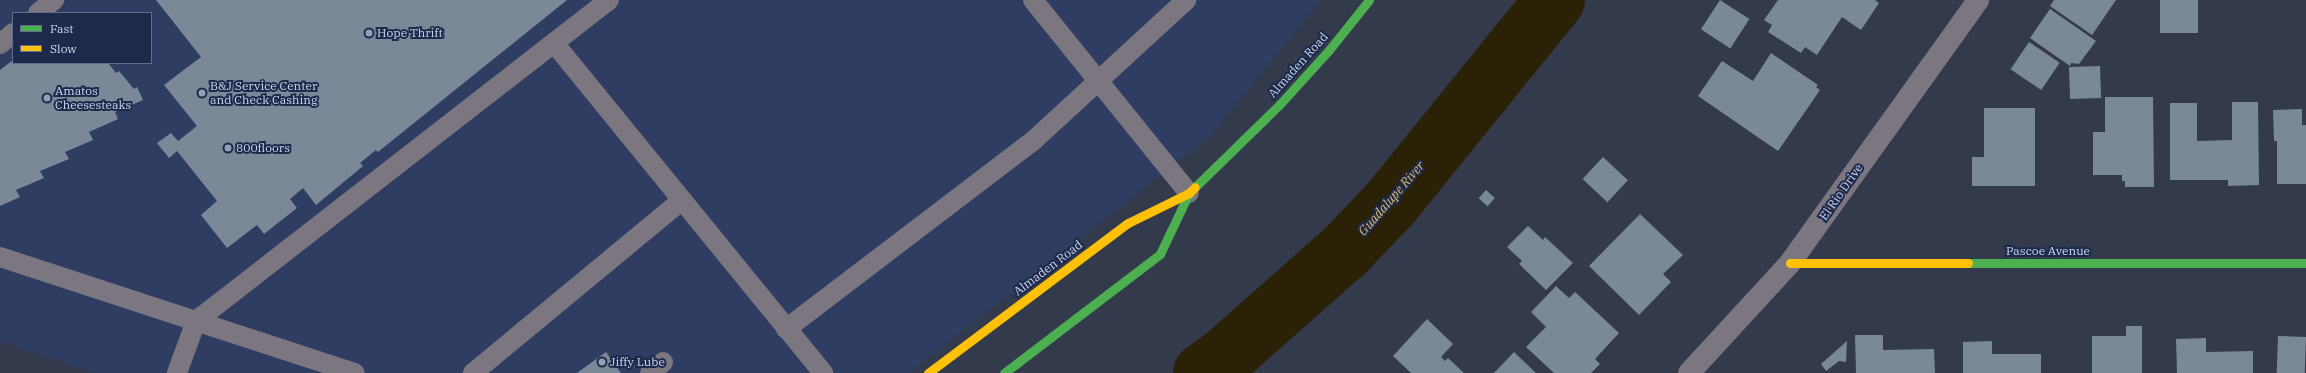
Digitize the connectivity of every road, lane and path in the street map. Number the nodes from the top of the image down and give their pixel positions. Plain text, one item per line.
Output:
1 (54, 0) edge
2 (609, 0) edge
3 (1033, 0) edge
4 (1186, 0) edge
5 (1369, 0) edge
6 (1978, 0) edge
7 (39, 12) edge
8 (12, 34) edge
9 (554, 43) junction
10 (0, 44) edge
11 (1100, 80) junction
12 (1189, 193) junction
13 (682, 200) junction
14 (0, 257) edge
15 (1790, 263) junction
16 (2306, 263) edge
17 (196, 321) junction
18 (786, 329) junction
19 (177, 373) edge
20 (354, 373) edge
21 (473, 373) edge
22 (823, 373) edge
23 (928, 373) edge
24 (1004, 373) edge
25 (1689, 373) edge

1 - 7 lane
2 - 9 lane
3 - 11 lane
4 - 11 lane
5 - 12 street, Almaden Road
6 - 15 street, El Rio Drive
8 - 10 lane
9 - 13 lane
9 - 17 lane
11 - 12 lane
11 - 18 lane
12 - 23 street, Almaden Road
12 - 24 street, Almaden Road
13 - 18 lane
13 - 21 lane
14 - 17 lane
15 - 16 street, Pascoe Avenue
15 - 25 street, El Rio Drive
17 - 19 lane
17 - 20 lane
18 - 22 lane

